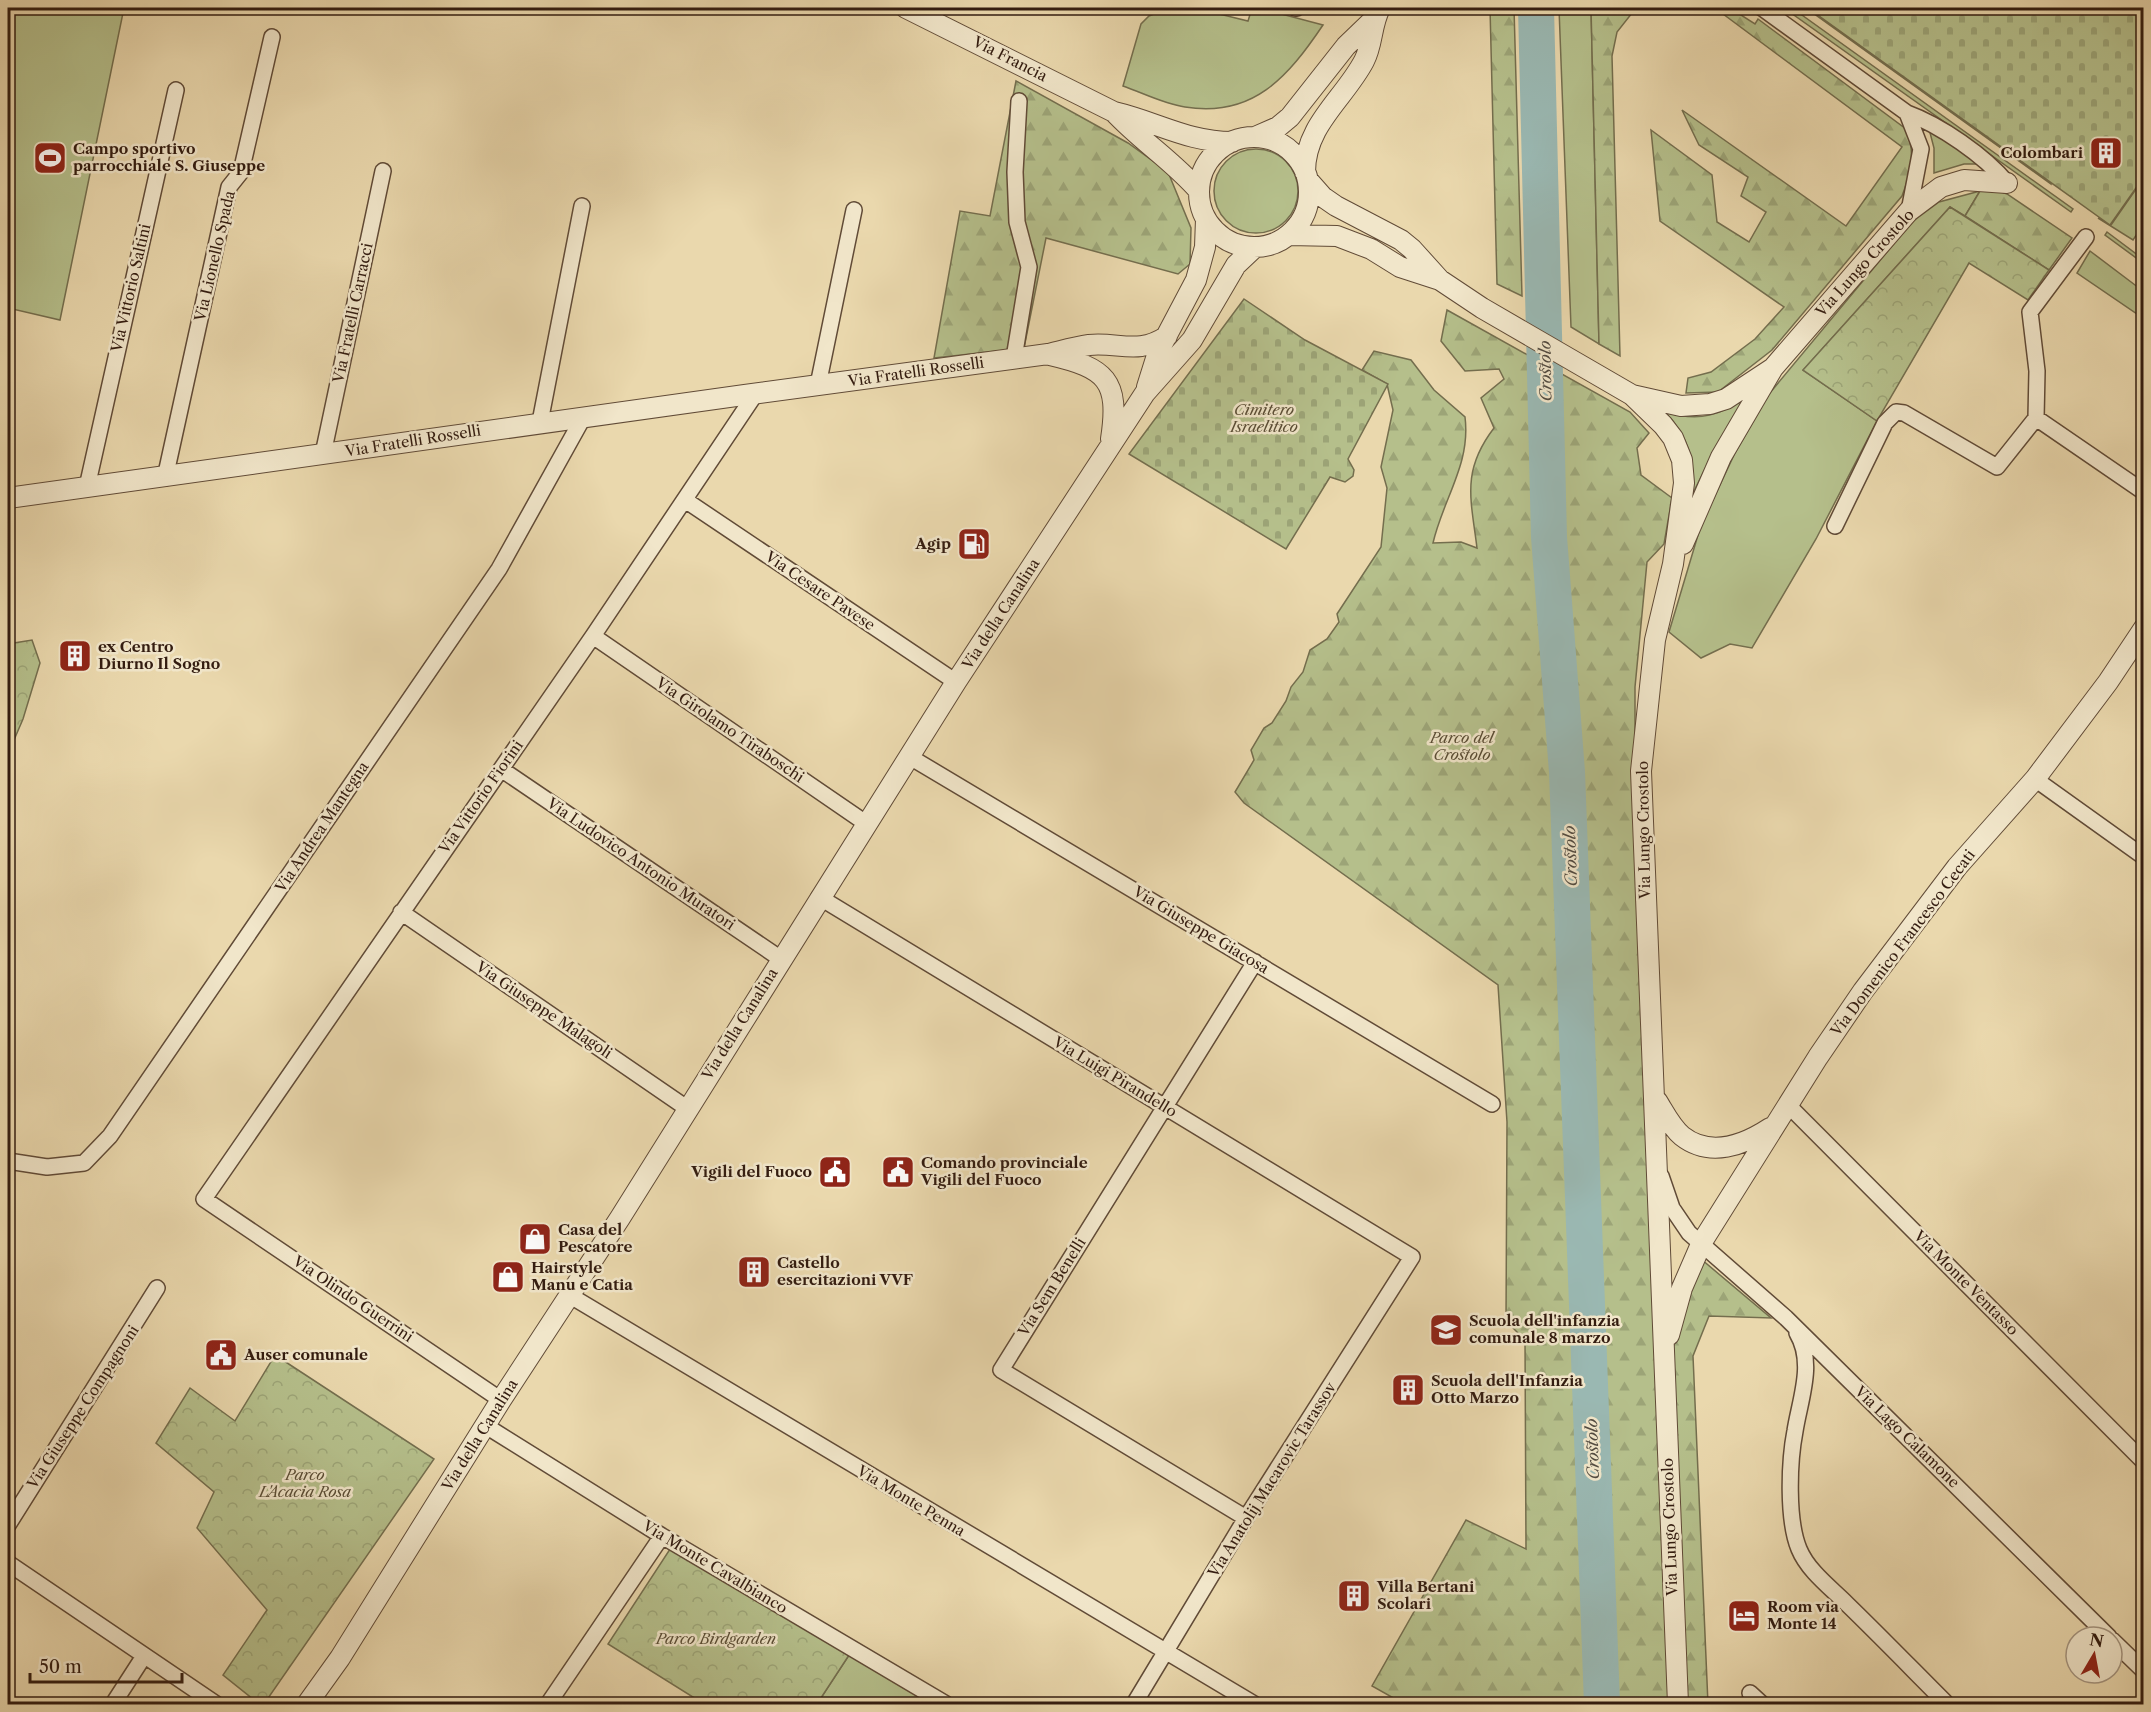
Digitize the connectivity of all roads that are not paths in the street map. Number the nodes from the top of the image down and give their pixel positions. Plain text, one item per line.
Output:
1 (906, 8) edge
2 (1762, 8) edge
3 (1377, 14) edge
4 (273, 37) dead end
5 (176, 90) dead end
6 (1019, 100) dead end
7 (1114, 112) junction
8 (1907, 113) junction
9 (1255, 137) junction
10 (1232, 142) junction
11 (383, 171) dead end
12 (1307, 176) junction
13 (2007, 183) joint
14 (1199, 191) junction
15 (582, 206) dead end
16 (854, 210) dead end
17 (1909, 211) junction
18 (1206, 219) junction
19 (1289, 235) junction
20 (2086, 237) dead end
21 (1254, 248) junction
22 (1440, 280) junction
23 (1167, 336) junction
24 (1048, 354) junction
25 (1014, 358) junction
26 (1773, 368) junction
27 (818, 385) junction
28 (756, 393) junction
29 (1145, 393) junction
30 (1632, 395) junction
31 (585, 416) junction
32 (2036, 418) junction
33 (540, 422) junction
34 (1110, 445) junction
35 (323, 454) junction
36 (165, 478) junction
37 (87, 487) junction
38 (2144, 492) edge
39 (8, 498) edge
40 (685, 500) junction
41 (1835, 526) dead end
42 (1673, 564) junction
43 (2143, 628) edge
44 (593, 636) junction
45 (956, 682) junction
46 (910, 757) junction
47 (501, 769) junction
48 (2036, 779) junction
49 (867, 824) junction
50 (2144, 857) edge
51 (819, 897) junction
52 (400, 912) junction
53 (780, 959) junction
54 (1254, 962) junction
55 (1655, 1098) junction
56 (1492, 1104) dead end
57 (1788, 1105) junction
58 (1163, 1106) junction
59 (688, 1109) junction
60 (1777, 1123) junction
61 (8, 1161) edge
62 (1658, 1168) junction
63 (204, 1199) joint
64 (1702, 1242) junction
65 (1412, 1257) joint
66 (157, 1288) dead end
67 (569, 1295) junction
68 (1786, 1318) junction
69 (1664, 1349) junction
70 (501, 1400) junction
71 (486, 1426) junction
72 (2144, 1462) edge
73 (1246, 1518) junction
74 (8, 1525) edge
75 (662, 1536) junction
76 (8, 1563) edge
77 (2098, 1625) edge
78 (2124, 1651) edge
79 (1166, 1654) junction
80 (144, 1656) junction
81 (340, 1658) junction
82 (2144, 1671) edge
83 (1750, 1693) dead end
84 (113, 1704) edge
85 (216, 1704) edge
86 (301, 1704) edge
87 (306, 1704) edge
88 (548, 1704) edge
89 (946, 1704) edge
90 (1134, 1704) edge
91 (1254, 1704) edge
92 (1678, 1704) edge
93 (1762, 1704) edge
94 (1947, 1704) edge

1 - 7 street, Via Francia
2 - 8 street
3 - 9 street
3 - 12 street
4 - 36 street, Via Lionello Spada
5 - 37 street, Via Vittorio Saltini
6 - 25 street
7 - 10 street, Via Francia
7 - 14 street, Via Francia
8 - 13 street
8 - 17 street
9 - 10 street, Via Francia
9 - 12 street, Via Francia
10 - 14 street, Via Francia
11 - 35 street, Via Fratelli Carracci
12 - 19 street
12 - 22 street, Via Francia
13 - 17 street, Via Lungo Crostolo
14 - 18 street, Via Francia
15 - 33 street
16 - 27 street
17 - 26 street, Via Lungo Crostolo
18 - 21 street
18 - 23 street, Via della Canalina
19 - 21 street
19 - 22 street
20 - 32 street
21 - 29 street, Via della Canalina
22 - 30 street, Via Lungo Crostolo
23 - 24 street, Via Fratelli Rosselli
23 - 29 street, Via della Canalina
24 - 25 street, Via Fratelli Rosselli
24 - 34 street, Via Fratelli Rosselli
25 - 27 street, Via Fratelli Rosselli
26 - 30 street, Via Lungo Crostolo
26 - 42 street, Via Lungo Crostolo
27 - 28 street, Via Fratelli Rosselli
28 - 31 street, Via Fratelli Rosselli
28 - 40 street, Via Vittorio Fiorini
29 - 34 street, Via della Canalina
30 - 42 street, Via Lungo Crostolo
31 - 33 street, Via Fratelli Rosselli
31 - 61 street, Via Andrea Mantegna
32 - 38 street
32 - 41 street
33 - 35 street, Via Fratelli Rosselli
34 - 45 street, Via della Canalina
35 - 36 street, Via Fratelli Rosselli
36 - 37 street, Via Fratelli Rosselli
37 - 39 street, Via Fratelli Rosselli
40 - 44 street, Via Vittorio Fiorini
40 - 45 street, Via Cesare Pavese
42 - 55 street, Via Lungo Crostolo
43 - 48 street, Via Domenico Francesco Cecati
44 - 47 street, Via Vittorio Fiorini
44 - 49 street, Via Girolamo Tiraboschi
45 - 46 street, Via della Canalina
46 - 49 street, Via della Canalina
46 - 54 street, Via Giuseppe Giacosa
47 - 52 street, Via Vittorio Fiorini
47 - 53 street, Via Ludovico Antonio Muratori
48 - 50 street
48 - 57 street, Via Domenico Francesco Cecati
49 - 51 street, Via della Canalina
51 - 53 street, Via della Canalina
51 - 58 street, Via Luigi Pirandello
52 - 59 street, Via Giuseppe Malagoli
52 - 63 street, Via Vittorio Fiorini
53 - 59 street, Via della Canalina
54 - 56 street, Via Giuseppe Giacosa
54 - 58 street, Via Sem Benelli
55 - 60 street
55 - 62 street, Via Lungo Crostolo
57 - 60 street, Via Domenico Francesco Cecati
57 - 72 street, Via Monte Ventasso
58 - 65 street, Via Luigi Pirandello
58 - 73 street, Via Sem Benelli
59 - 67 street, Via della Canalina
60 - 64 street, Via Domenico Francesco Cecati
62 - 64 street, Via Lungo Crostolo
62 - 69 street, Via Lungo Crostolo
63 - 70 street, Via Olindo Guerrini
64 - 68 street, Via Lago Calamone
64 - 69 street, Via Lungo Crostolo
65 - 73 street, Via Anatolij Macarovic Tarassov
66 - 74 street, Via Giuseppe Compagnoni
67 - 70 street, Via della Canalina
67 - 79 street, Via Monte Penna
68 - 77 street, Via Lago Calamone
68 - 94 street
69 - 92 street, Via Lungo Crostolo
70 - 71 street, Via della Canalina
71 - 75 street, Via Monte Cavalbianco
71 - 81 street, Via della Canalina
73 - 79 street, Via Anatolij Macarovic Tarassov
75 - 88 street
75 - 89 street, Via Monte Cavalbianco
76 - 80 street
78 - 82 street, Via Lago Calamone
79 - 90 street, Via Anatolij Macarovic Tarassov
79 - 91 street, Via Monte Penna
80 - 84 street
80 - 85 street
81 - 86 street, Via della Canalina
81 - 87 street, Via della Canalina
83 - 93 street

